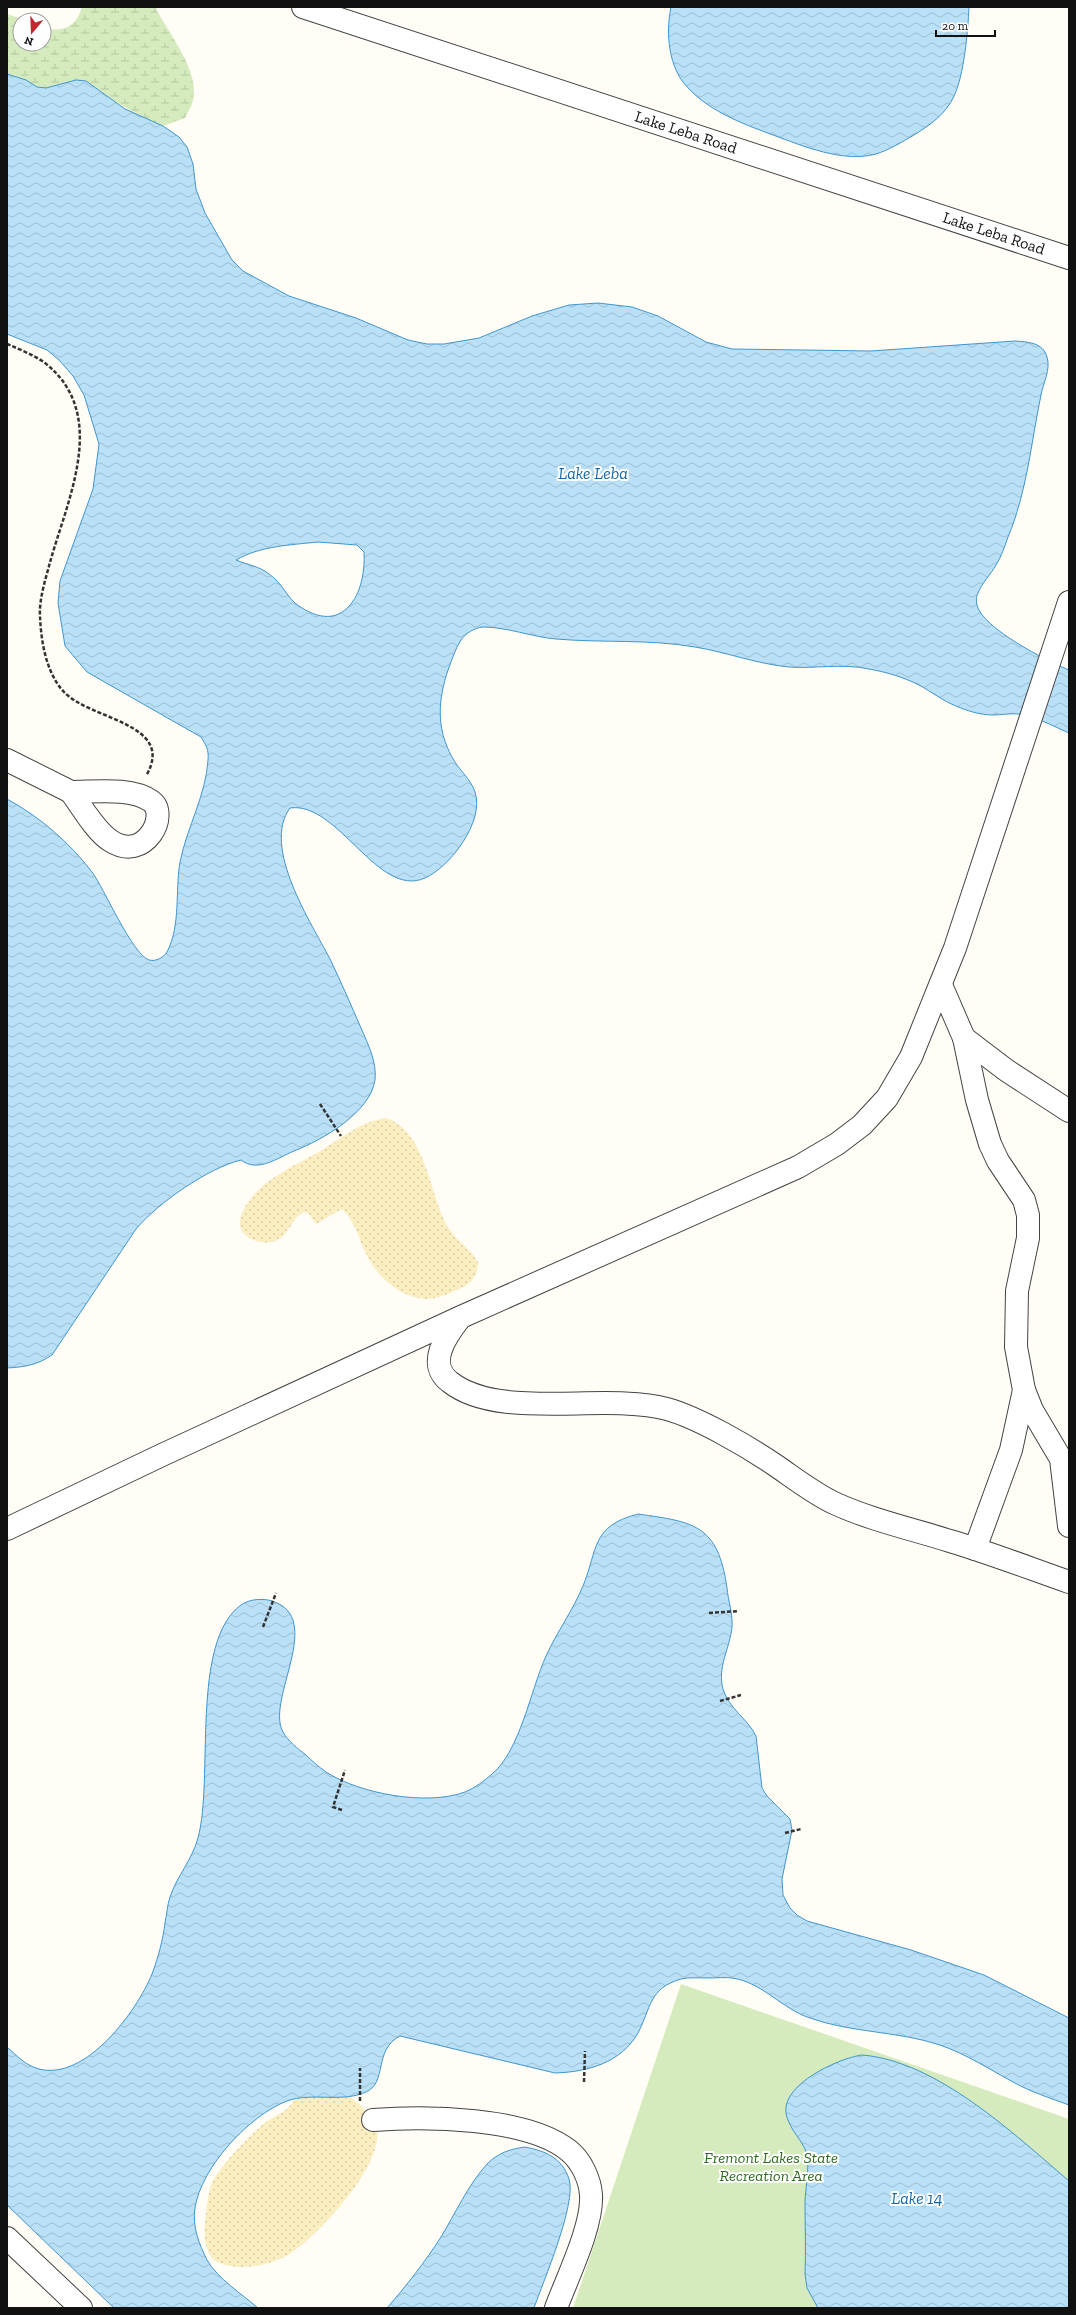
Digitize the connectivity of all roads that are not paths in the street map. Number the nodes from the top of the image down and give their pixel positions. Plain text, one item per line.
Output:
1 (303, 7) edge
2 (1069, 258) edge
3 (1069, 602) edge
4 (7, 760) edge
5 (71, 792) junction
6 (941, 985) junction
7 (964, 1038) junction
8 (1069, 1111) edge
9 (461, 1317) junction
10 (1024, 1390) junction
11 (1069, 1526) edge
12 (7, 1529) edge
13 (975, 1549) junction
14 (1069, 1582) edge
15 (373, 2120) dead end
16 (7, 2238) edge
17 (81, 2308) edge
18 (556, 2308) edge

1 - 2 street, Lake Leba Road
3 - 6 street
4 - 5 street
5 - 5 street
6 - 7 street
6 - 9 street
7 - 8 street
7 - 10 street
9 - 12 street
9 - 13 street
10 - 11 street
10 - 13 street
13 - 14 street
15 - 18 street
16 - 17 street

